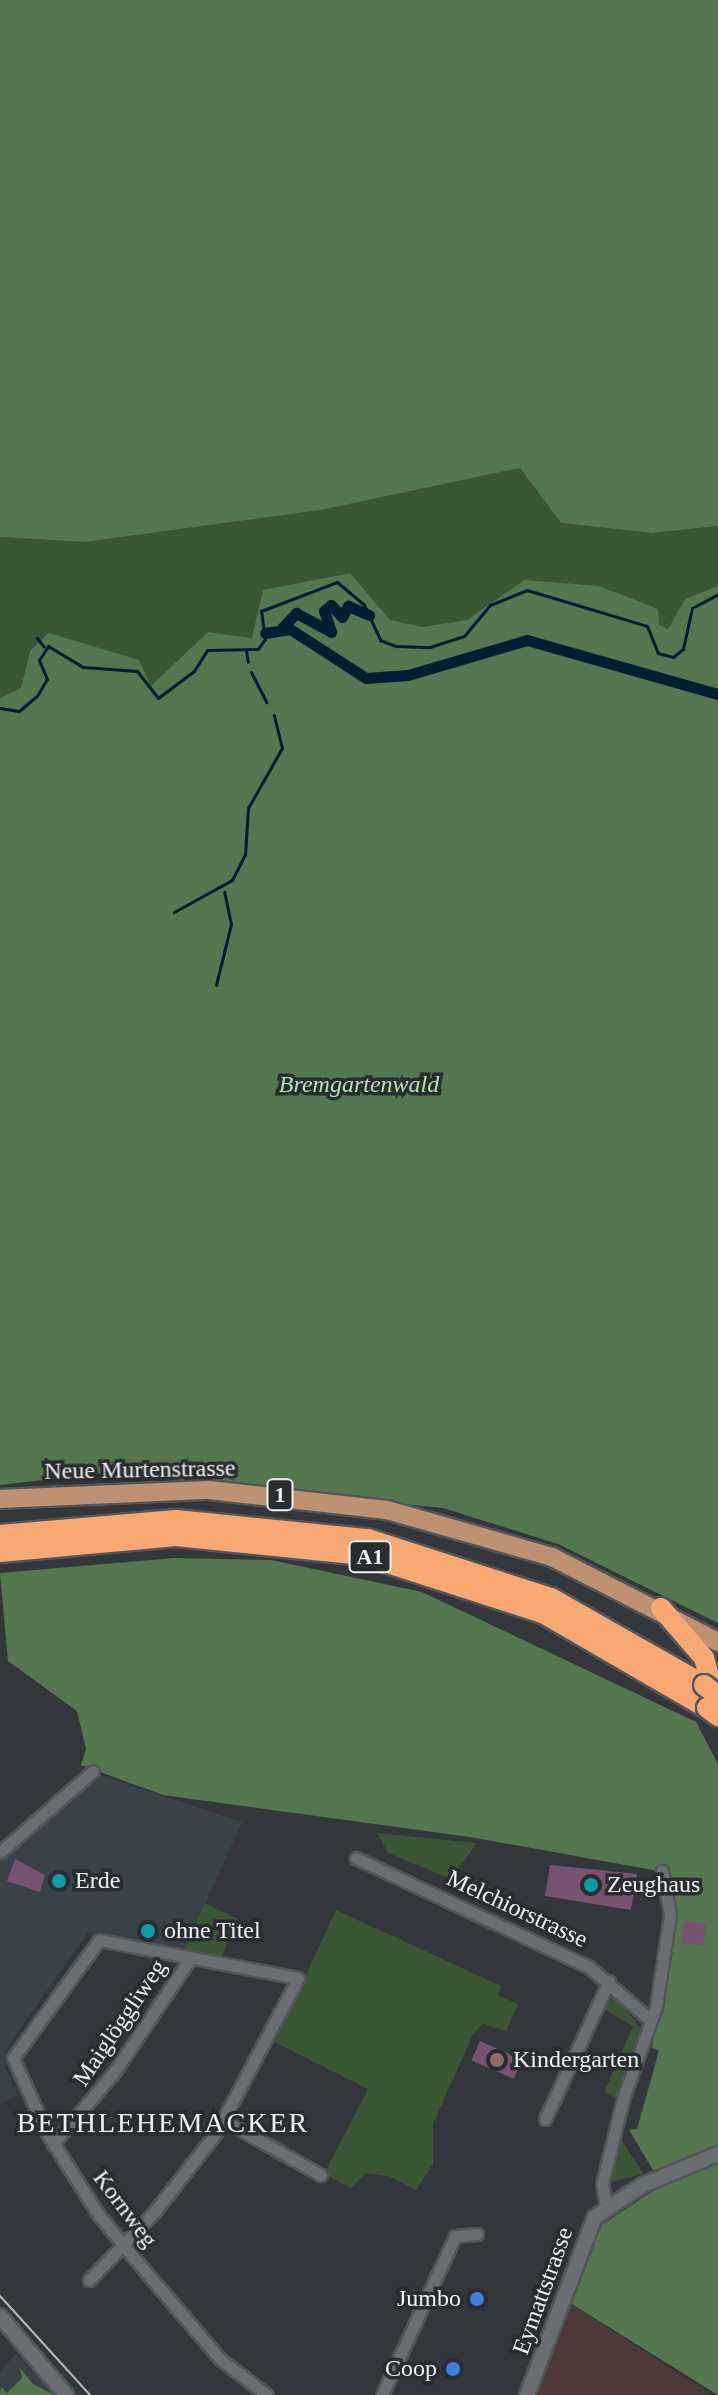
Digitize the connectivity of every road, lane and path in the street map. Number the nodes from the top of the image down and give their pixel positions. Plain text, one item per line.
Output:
1 (0, 1499) edge
2 (0, 1535) edge
3 (0, 1552) edge
4 (661, 1608) junction
5 (690, 1623) junction
6 (718, 1634) edge
7 (718, 1642) edge
8 (713, 1706) edge
9 (93, 1771) dead end
10 (0, 1852) edge
11 (356, 1858) dead end
12 (662, 1871) dead end
13 (189, 1960) junction
14 (609, 1981) junction
15 (648, 2018) junction
16 (545, 2119) dead end
17 (225, 2121) junction
18 (53, 2144) junction
19 (718, 2154) edge
20 (321, 2175) dead end
21 (606, 2206) junction
22 (477, 2234) dead end
23 (123, 2245) junction
24 (89, 2280) dead end
25 (0, 2316) edge
26 (66, 2395) edge
27 (267, 2395) edge
28 (382, 2395) edge
29 (527, 2395) edge

1 - 4 main road, Neue Murtenstrasse / 1
2 - 8 highway, A1
3 - 8 highway, A1
4 - 5 main road, Neue Murtenstrasse / 1
4 - 8 highway
5 - 6 main road, Neue Murtenstrasse / 1
5 - 7 main road, Neue Murtenstrasse / 1
9 - 10 street
11 - 14 street, Melchiorstrasse
12 - 15 street
13 - 17 street
13 - 18 street, Maiglöggliweg
13 - 18 street, Kornweg
14 - 15 street, Melchiorstrasse
14 - 16 street
15 - 21 street
17 - 20 street
17 - 23 street
18 - 23 street, Kornweg
19 - 21 street
21 - 29 street, Eymattstrasse
22 - 28 street
23 - 24 street
23 - 27 street, Kornweg
25 - 26 street

